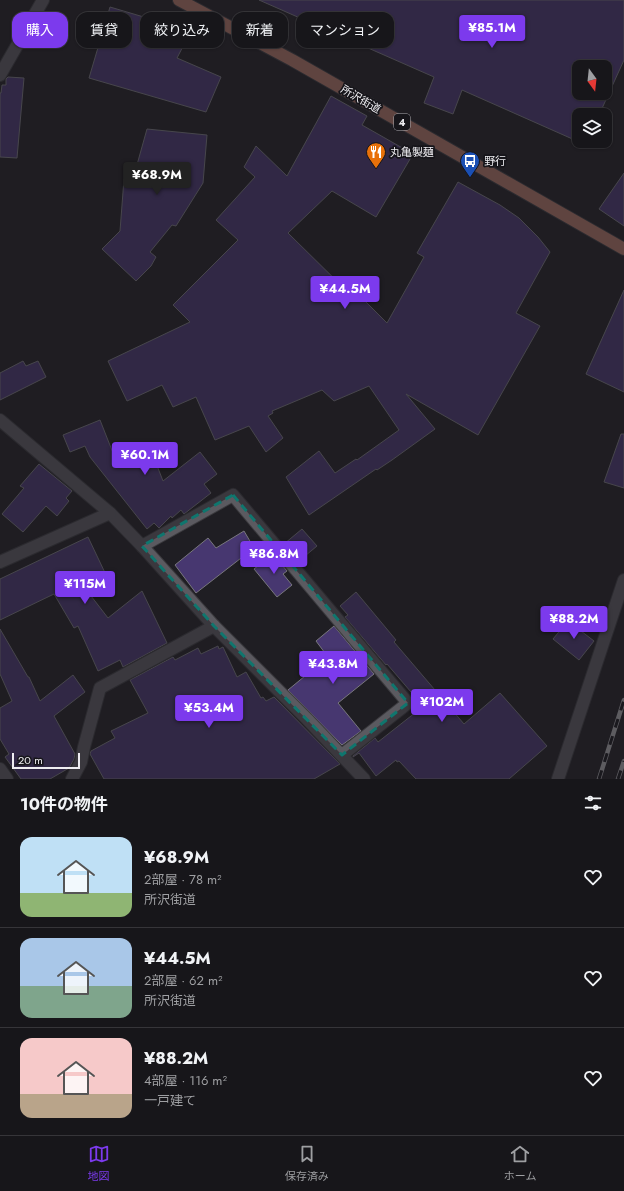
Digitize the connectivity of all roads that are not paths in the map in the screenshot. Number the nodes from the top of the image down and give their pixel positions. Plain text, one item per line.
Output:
1 (44, 0) edge
2 (179, 0) edge
3 (0, 76) edge
4 (624, 249) edge
5 (0, 420) edge
6 (110, 513) junction
7 (142, 546) junction
8 (0, 562) edge
9 (624, 580) edge
10 (214, 626) junction
11 (342, 755) junction
12 (0, 769) edge
13 (7, 779) edge
14 (72, 779) edge
15 (364, 779) edge
16 (558, 779) edge

1 - 3 street
2 - 4 main road, 所沢街道 / 4
5 - 6 street
6 - 7 street
6 - 8 street
7 - 10 street
7 - 11 street
9 - 16 street
10 - 11 street
10 - 14 street
11 - 15 street
12 - 13 street

